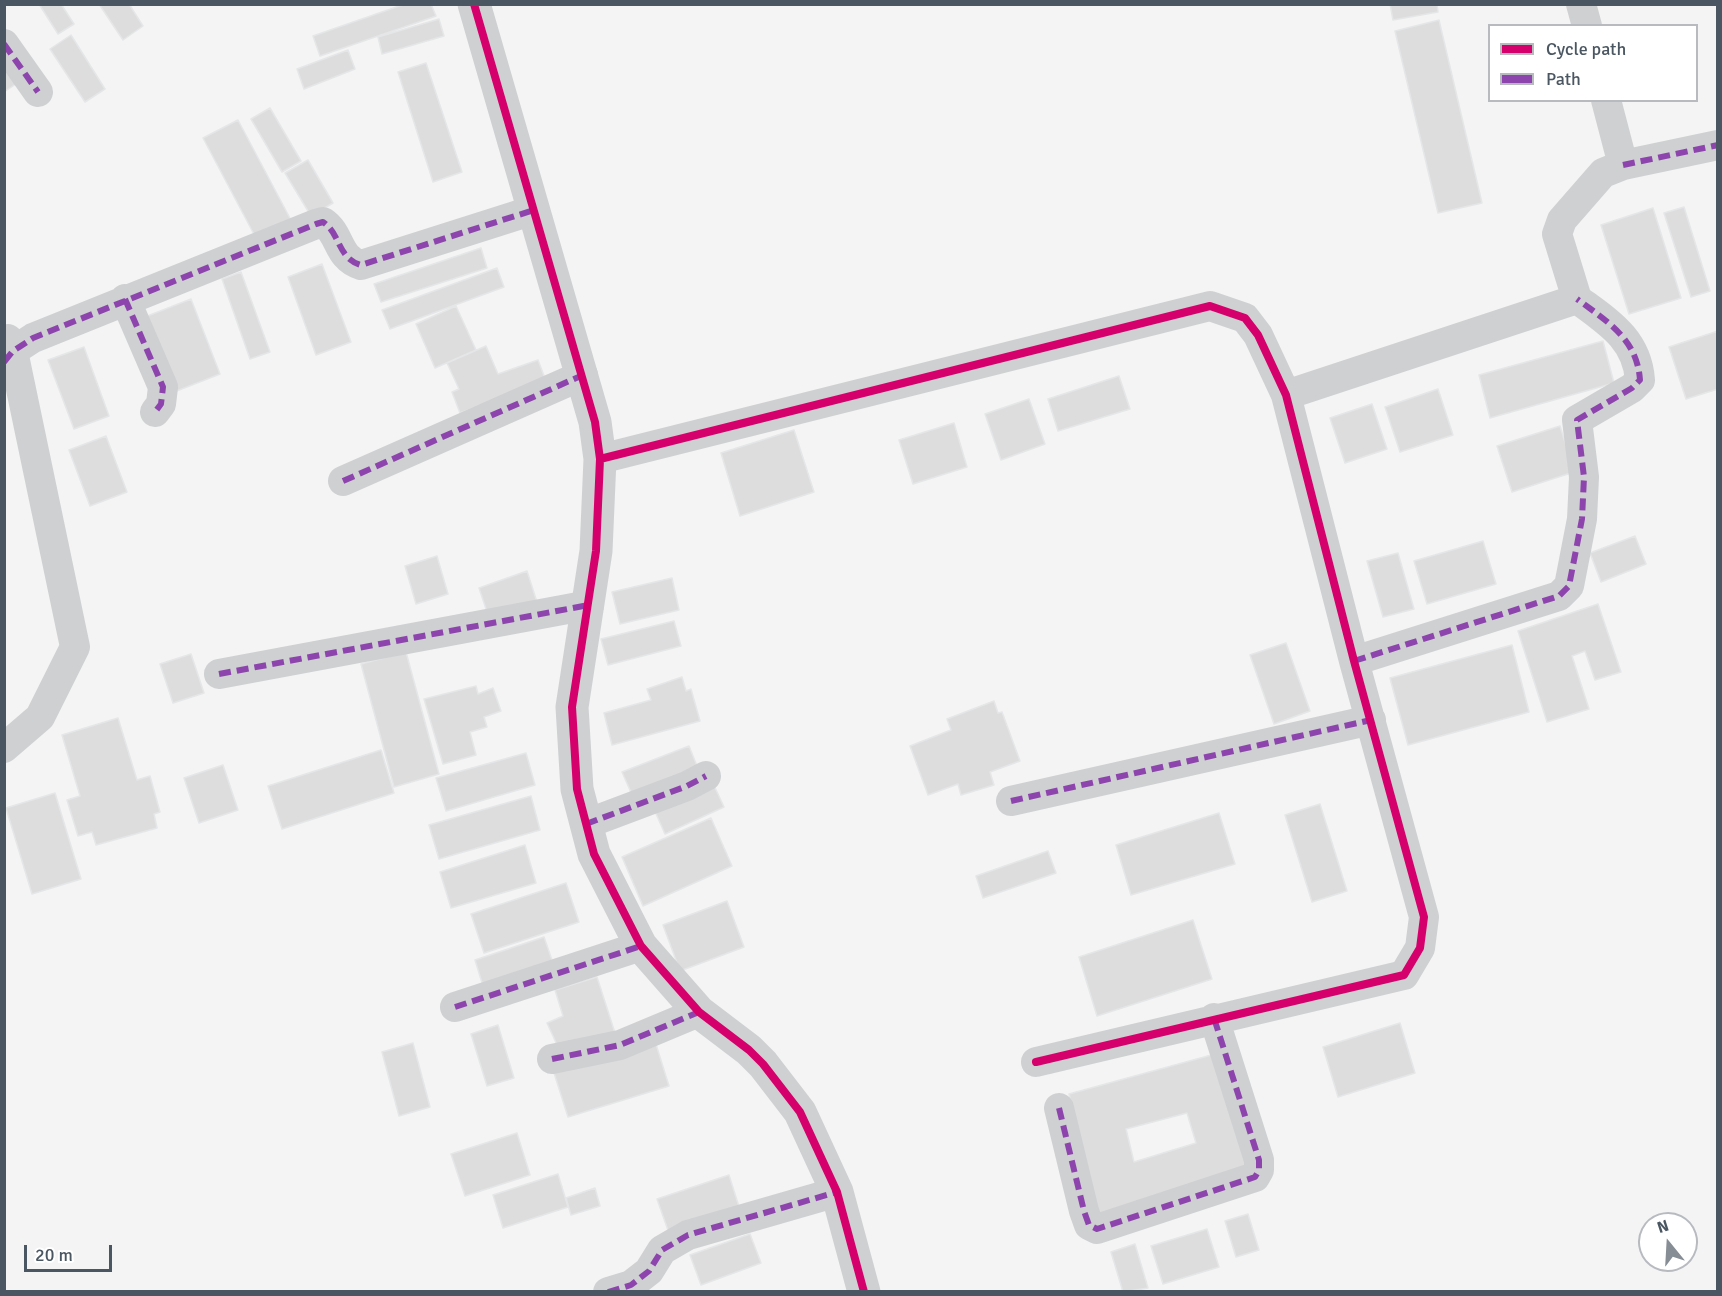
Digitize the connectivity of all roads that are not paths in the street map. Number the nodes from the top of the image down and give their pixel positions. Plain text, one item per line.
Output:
1 (474, 4) edge
2 (1581, 4) edge
3 (1586, 24) edge
4 (4, 44) edge
5 (38, 92) dead end
6 (1607, 102) edge
7 (1718, 145) edge
8 (1623, 165) junction
9 (534, 210) junction
10 (125, 299) junction
11 (1577, 299) junction
12 (7, 348) edge
13 (583, 375) junction
14 (1286, 396) junction
15 (155, 412) dead end
16 (600, 459) junction
17 (343, 481) dead end
18 (589, 604) junction
19 (1354, 662) junction
20 (219, 674) dead end
21 (1371, 720) junction
22 (4, 748) edge
23 (706, 776) dead end
24 (1011, 801) dead end
25 (586, 824) junction
26 (641, 946) junction
27 (455, 1007) dead end
28 (699, 1012) junction
29 (1214, 1018) junction
30 (552, 1059) dead end
31 (1036, 1062) dead end
32 (1059, 1108) dead end
33 (837, 1192) junction
34 (608, 1292) edge
35 (864, 1292) edge

1 - 9 street
2 - 3 street
4 - 5 street
6 - 8 street
7 - 8 street
8 - 11 street
9 - 10 street
9 - 13 street
10 - 12 street
10 - 15 street
11 - 14 street
11 - 19 street
12 - 22 street
13 - 16 street
13 - 17 street
14 - 16 street
14 - 19 street
16 - 18 street
18 - 20 street
18 - 25 street
19 - 21 street
21 - 24 street
21 - 29 street
23 - 25 street
25 - 26 street
26 - 27 street
26 - 28 street
28 - 30 street
28 - 33 street
29 - 31 street
29 - 32 street
33 - 34 street
33 - 35 street

